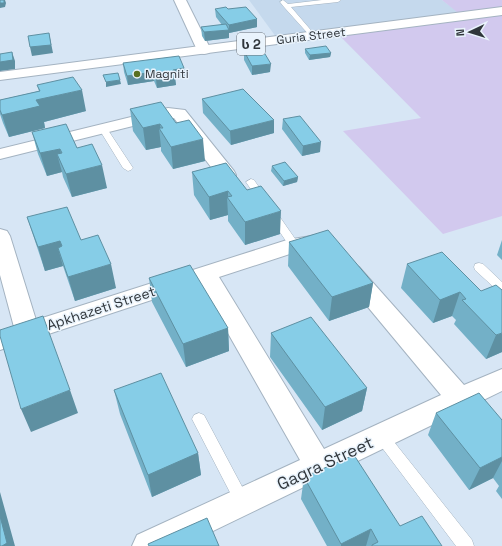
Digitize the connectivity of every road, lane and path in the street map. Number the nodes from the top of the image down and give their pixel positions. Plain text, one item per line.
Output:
1 (180, 0) edge
2 (281, 0) edge
3 (338, 0) edge
4 (286, 6) junction
5 (502, 11) edge
6 (313, 36) junction
7 (204, 50) junction
8 (0, 76) edge
9 (103, 129) junction
10 (0, 154) edge
11 (128, 168) dead end
12 (227, 175) edge
13 (251, 182) dead end
14 (0, 236) edge
15 (294, 245) junction
16 (479, 267) dead end
17 (206, 274) junction
18 (502, 288) edge
19 (27, 332) junction
20 (0, 341) edge
21 (502, 380) edge
22 (461, 400) junction
23 (199, 418) dead end
24 (382, 437) junction
25 (318, 465) junction
26 (242, 501) junction
27 (148, 546) edge
28 (466, 546) edge

1 - 7 main road
2 - 4 lane
3 - 4 lane
4 - 6 lane
5 - 6 main road, Guria Street / ს 2
6 - 7 main road, Guria Street / ს 2
7 - 8 main road, Guria Street / ს 2
9 - 10 main road
9 - 11 lane
9 - 12 main road
13 - 15 lane
14 - 19 main road
15 - 17 main road, Apkhazeti Street
15 - 22 main road, Apkhazeti Street
16 - 18 lane
17 - 19 main road, Apkhazeti Street
17 - 25 main road
19 - 20 main road, Apkhazeti Street
21 - 22 main road, Gagra Street
22 - 24 main road, Gagra Street
23 - 26 lane
24 - 25 main road, Gagra Street
24 - 28 lane
25 - 26 main road, Gagra Street
26 - 27 main road, Gagra Street

